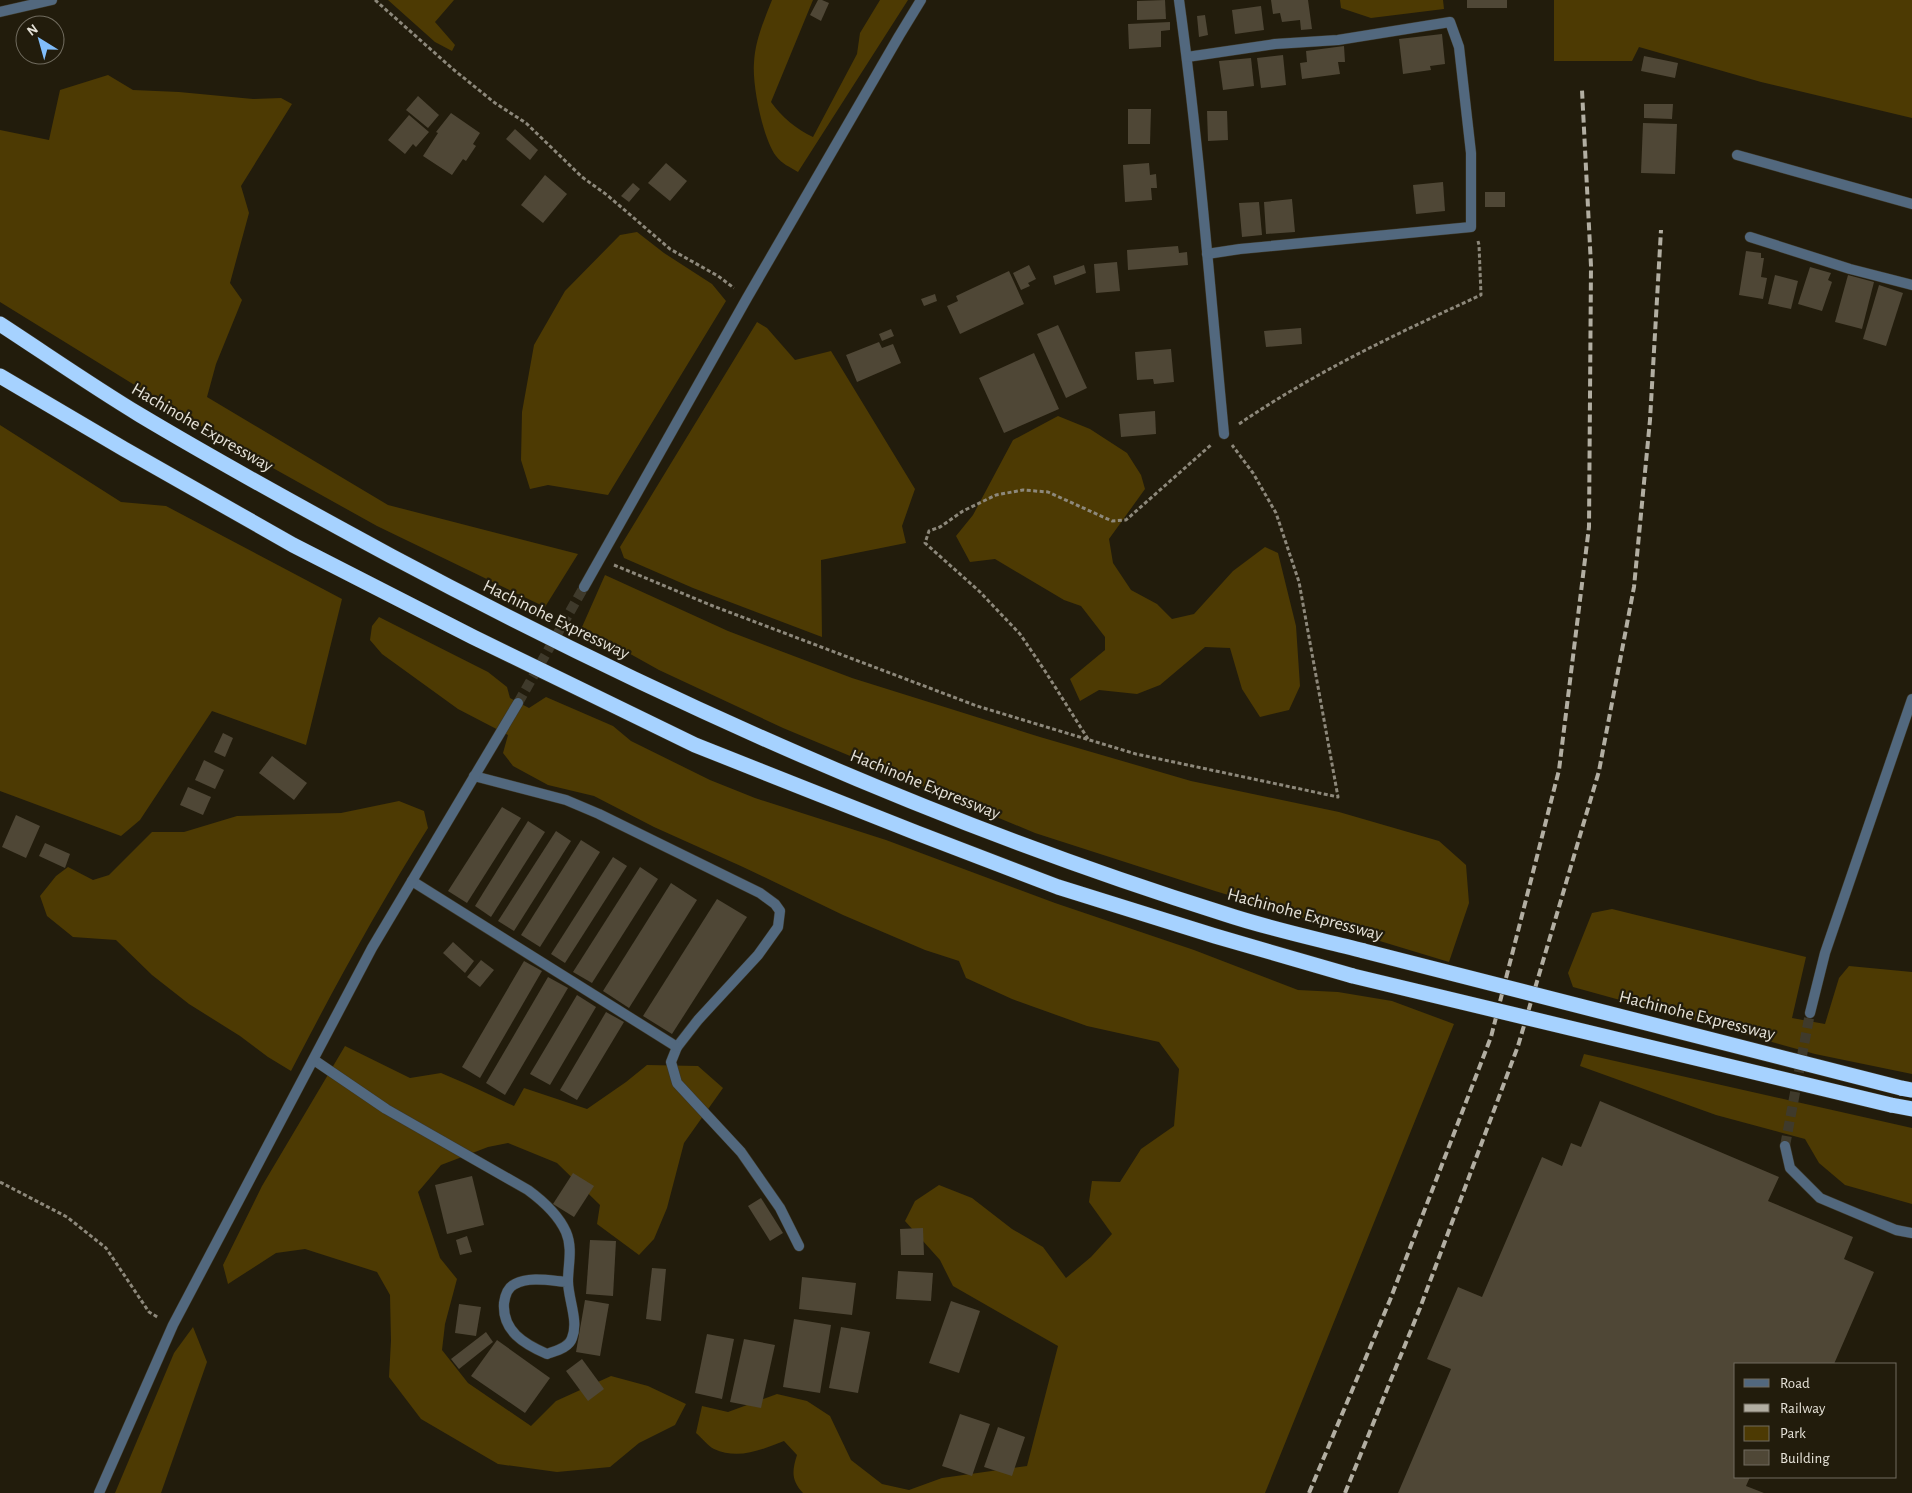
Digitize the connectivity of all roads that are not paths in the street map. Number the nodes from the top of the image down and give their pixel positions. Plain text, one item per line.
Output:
1 (52, 0) edge
2 (921, 0) edge
3 (1179, 0) edge
4 (0, 12) edge
5 (1187, 56) junction
6 (1737, 155) dead end
7 (1912, 204) edge
8 (1750, 237) dead end
9 (1207, 254) junction
10 (1912, 285) edge
11 (0, 324) edge
12 (0, 376) edge
13 (1224, 434) road end
14 (584, 587) tunnel mouth
15 (1912, 699) edge
16 (518, 703) tunnel mouth
17 (1909, 716) edge
18 (474, 776) junction
19 (412, 880) junction
20 (1810, 1013) tunnel mouth
21 (677, 1047) junction
22 (314, 1060) junction
23 (1907, 1089) edge
24 (1912, 1110) edge
25 (1785, 1146) tunnel mouth
26 (1912, 1233) edge
27 (799, 1246) dead end
28 (568, 1282) junction
29 (99, 1493) edge

1 - 4 street
2 - 14 street
3 - 5 street
5 - 9 street
5 - 9 street
6 - 7 street
8 - 10 street
9 - 13 street
11 - 23 highway, Hachinohe Expressway, bridge
12 - 24 highway, bridge
15 - 17 street
16 - 18 street
17 - 20 street
18 - 19 street
18 - 21 street
19 - 21 street
19 - 22 street
21 - 27 street
22 - 28 street
22 - 29 street
25 - 26 street
28 - 28 street

